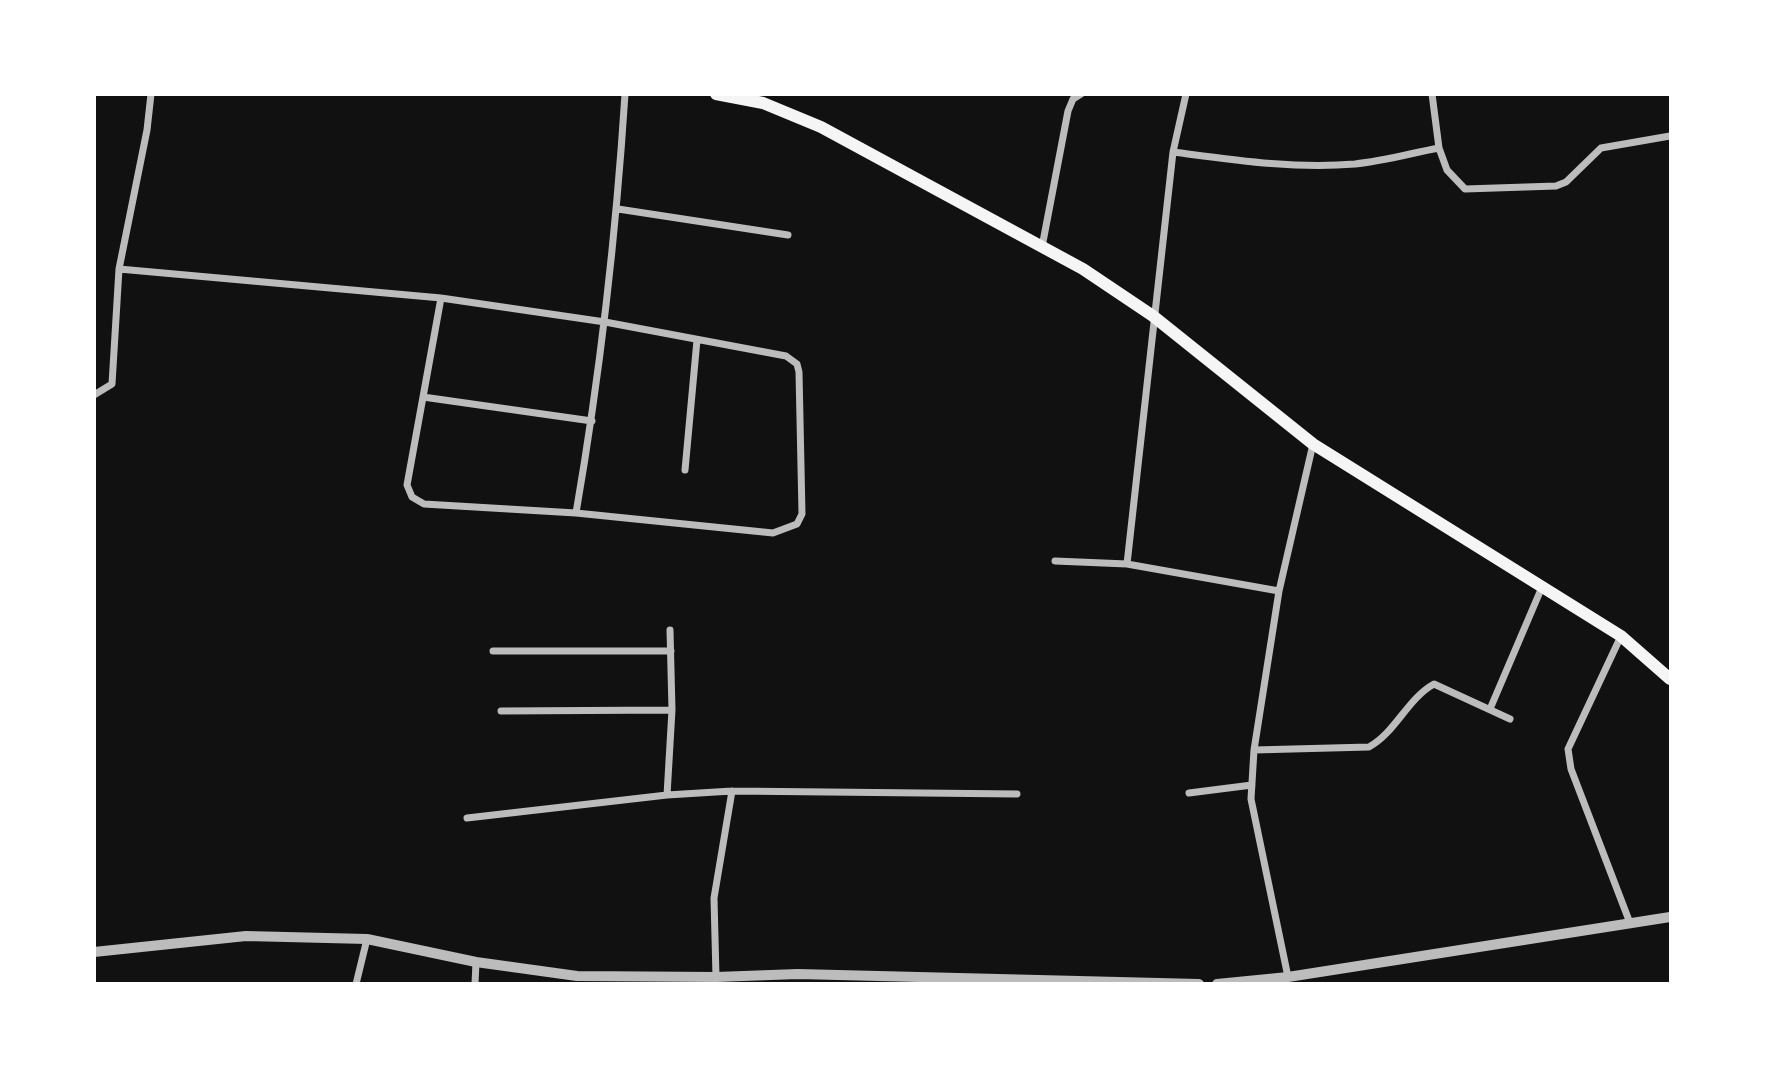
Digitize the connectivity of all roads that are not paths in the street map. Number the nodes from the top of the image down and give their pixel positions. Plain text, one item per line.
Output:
1 (150, 94) edge
2 (625, 94) edge
3 (716, 94) edge
4 (1081, 94) edge
5 (1186, 94) edge
6 (1432, 94) edge
7 (1671, 135) edge
8 (1439, 148) junction
9 (1173, 152) junction
10 (618, 209) junction
11 (788, 234) dead end
12 (1042, 247) junction
13 (119, 269) junction
14 (441, 298) junction
15 (1153, 316) junction
16 (605, 322) junction
17 (697, 340) junction
18 (94, 395) edge
19 (423, 397) junction
20 (592, 421) junction
21 (1313, 444) junction
22 (685, 470) dead end
23 (576, 513) junction
24 (1055, 561) dead end
25 (1127, 564) junction
26 (1542, 587) junction
27 (1279, 591) junction
28 (670, 630) dead end
29 (1621, 636) junction
30 (493, 651) dead end
31 (671, 651) junction
32 (1671, 679) edge
33 (1490, 709) junction
34 (672, 710) junction
35 (501, 711) dead end
36 (1510, 719) dead end
37 (1254, 750) junction
38 (1252, 785) junction
39 (732, 791) junction
40 (1189, 793) dead end
41 (1017, 794) dead end
42 (667, 795) junction
43 (467, 818) dead end
44 (1671, 917) edge
45 (1630, 923) junction
46 (368, 939) junction
47 (94, 952) edge
48 (476, 962) junction
49 (1288, 976) junction
50 (716, 977) junction
51 (798, 979) edge
52 (356, 984) edge
53 (475, 984) edge
54 (1199, 984) edge
55 (1217, 984) edge

1 - 13 street
2 - 10 street
3 - 12 main road
4 - 12 street
5 - 9 street
6 - 8 street
7 - 8 street
8 - 9 street
9 - 15 street
10 - 11 street
10 - 16 street
12 - 15 main road
13 - 14 street
13 - 18 street
14 - 16 street
14 - 19 street
15 - 21 main road
15 - 25 street
16 - 17 street
16 - 20 street
17 - 22 street
17 - 23 street
19 - 20 street
19 - 23 street
20 - 23 street
21 - 26 main road
21 - 27 street
24 - 25 street
25 - 27 street
26 - 29 main road
26 - 33 street
27 - 37 street
28 - 31 street
29 - 32 main road
29 - 45 street
30 - 31 street
31 - 34 street
33 - 36 street
33 - 37 street
34 - 35 street
34 - 42 street
37 - 38 street
38 - 40 street
38 - 49 street
39 - 41 street
39 - 42 street
39 - 50 street
42 - 43 street
44 - 45 street
45 - 49 street
46 - 47 street
46 - 48 street
46 - 52 street
48 - 50 street
48 - 53 street
49 - 55 street
50 - 51 street
51 - 54 street

